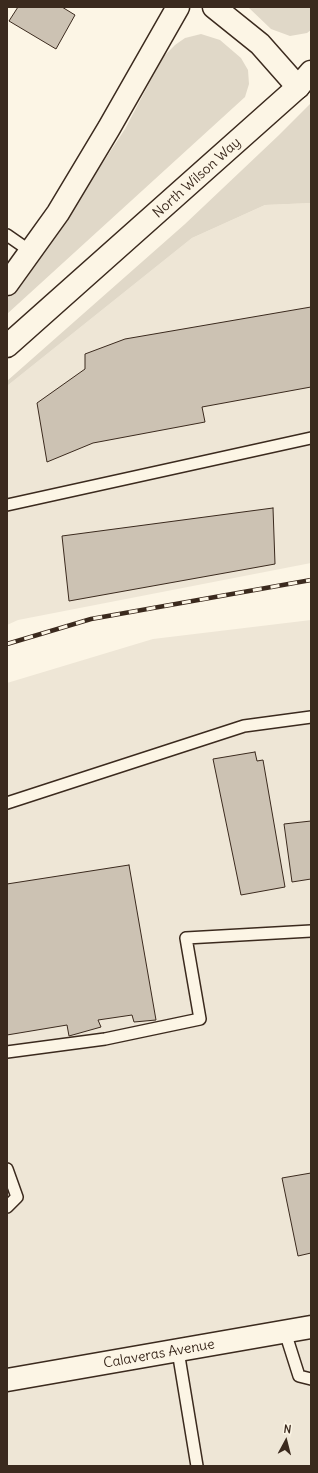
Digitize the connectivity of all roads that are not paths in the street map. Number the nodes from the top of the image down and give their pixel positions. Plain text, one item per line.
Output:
1 (178, 7) edge
2 (214, 7) edge
3 (304, 80) edge
4 (7, 236) edge
5 (30, 251) junction
6 (7, 284) edge
7 (7, 346) edge
8 (311, 438) edge
9 (7, 505) edge
10 (311, 717) edge
11 (7, 803) edge
12 (311, 931) edge
13 (7, 1052) edge
14 (7, 1169) edge
15 (7, 1207) edge
16 (311, 1327) edge
17 (285, 1332) junction
18 (178, 1351) junction
19 (311, 1379) edge
20 (7, 1380) edge
21 (197, 1466) edge

1 - 5 main road
2 - 3 main road, North Wilson Way
3 - 7 main road, North Wilson Way
4 - 5 lane
5 - 6 main road
8 - 9 lane
10 - 11 lane
12 - 13 lane
14 - 15 lane
16 - 17 main road, Calaveras Avenue
17 - 18 main road, Calaveras Avenue
17 - 19 lane
18 - 20 main road, Calaveras Avenue
18 - 21 lane

